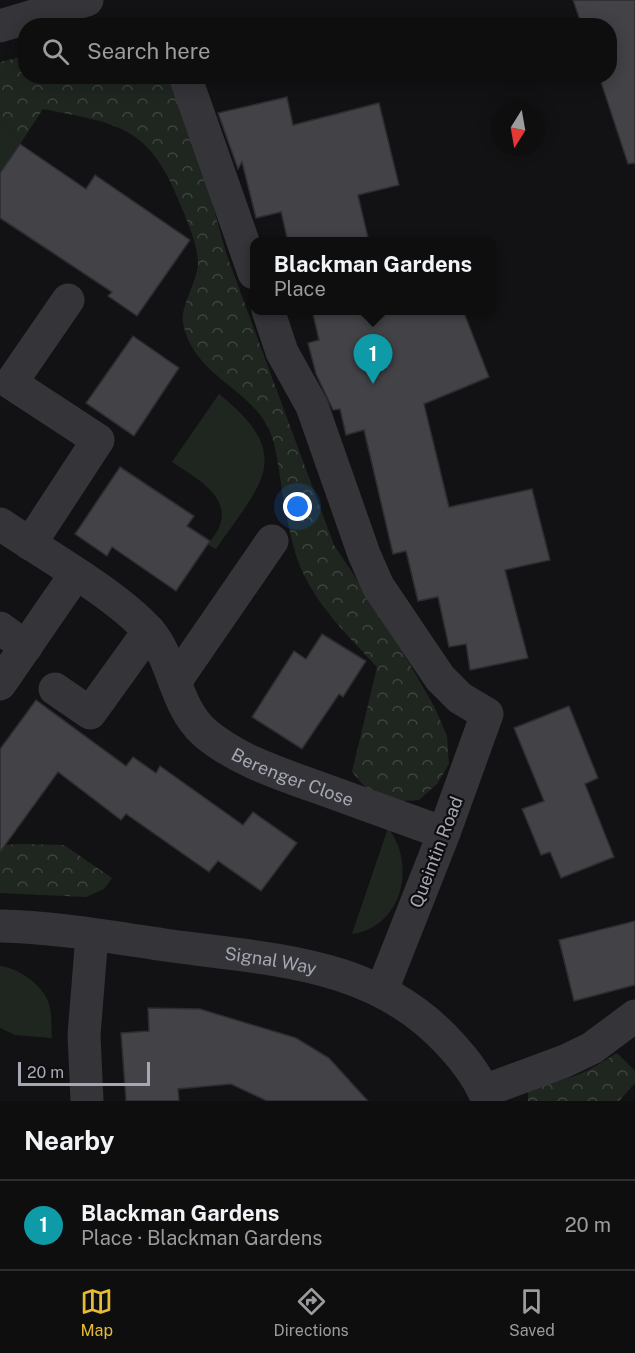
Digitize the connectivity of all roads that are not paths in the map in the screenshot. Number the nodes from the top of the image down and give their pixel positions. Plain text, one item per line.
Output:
1 (82, 1) edge
2 (26, 18) edge
3 (18, 21) edge
4 (0, 26) edge
5 (188, 84) edge
6 (250, 259) edge
7 (68, 300) dead end
8 (270, 315) edge
9 (6, 379) edge
10 (0, 524) edge
11 (272, 541) dead end
12 (30, 544) junction
13 (75, 575) junction
14 (0, 628) edge
15 (149, 631) junction
16 (14, 665) edge
17 (174, 682) junction
18 (55, 689) dead end
19 (444, 833) junction
20 (0, 926) edge
21 (92, 935) junction
22 (382, 990) junction
23 (635, 1016) edge
24 (486, 1096) edge
25 (87, 1101) edge

1 - 2 street
3 - 4 street
5 - 6 street
7 - 9 street
8 - 19 street, Queintin Road
9 - 12 street
10 - 12 street, Berenger Close
11 - 17 street
12 - 13 street, Berenger Close
13 - 15 street, Berenger Close
13 - 16 street
14 - 16 street
15 - 17 street, Berenger Close
15 - 18 street
17 - 19 street, Berenger Close
19 - 22 street, Queintin Road
20 - 21 street, Signal Way
21 - 22 street, Signal Way
21 - 25 street
22 - 24 street, Signal Way
23 - 24 street

